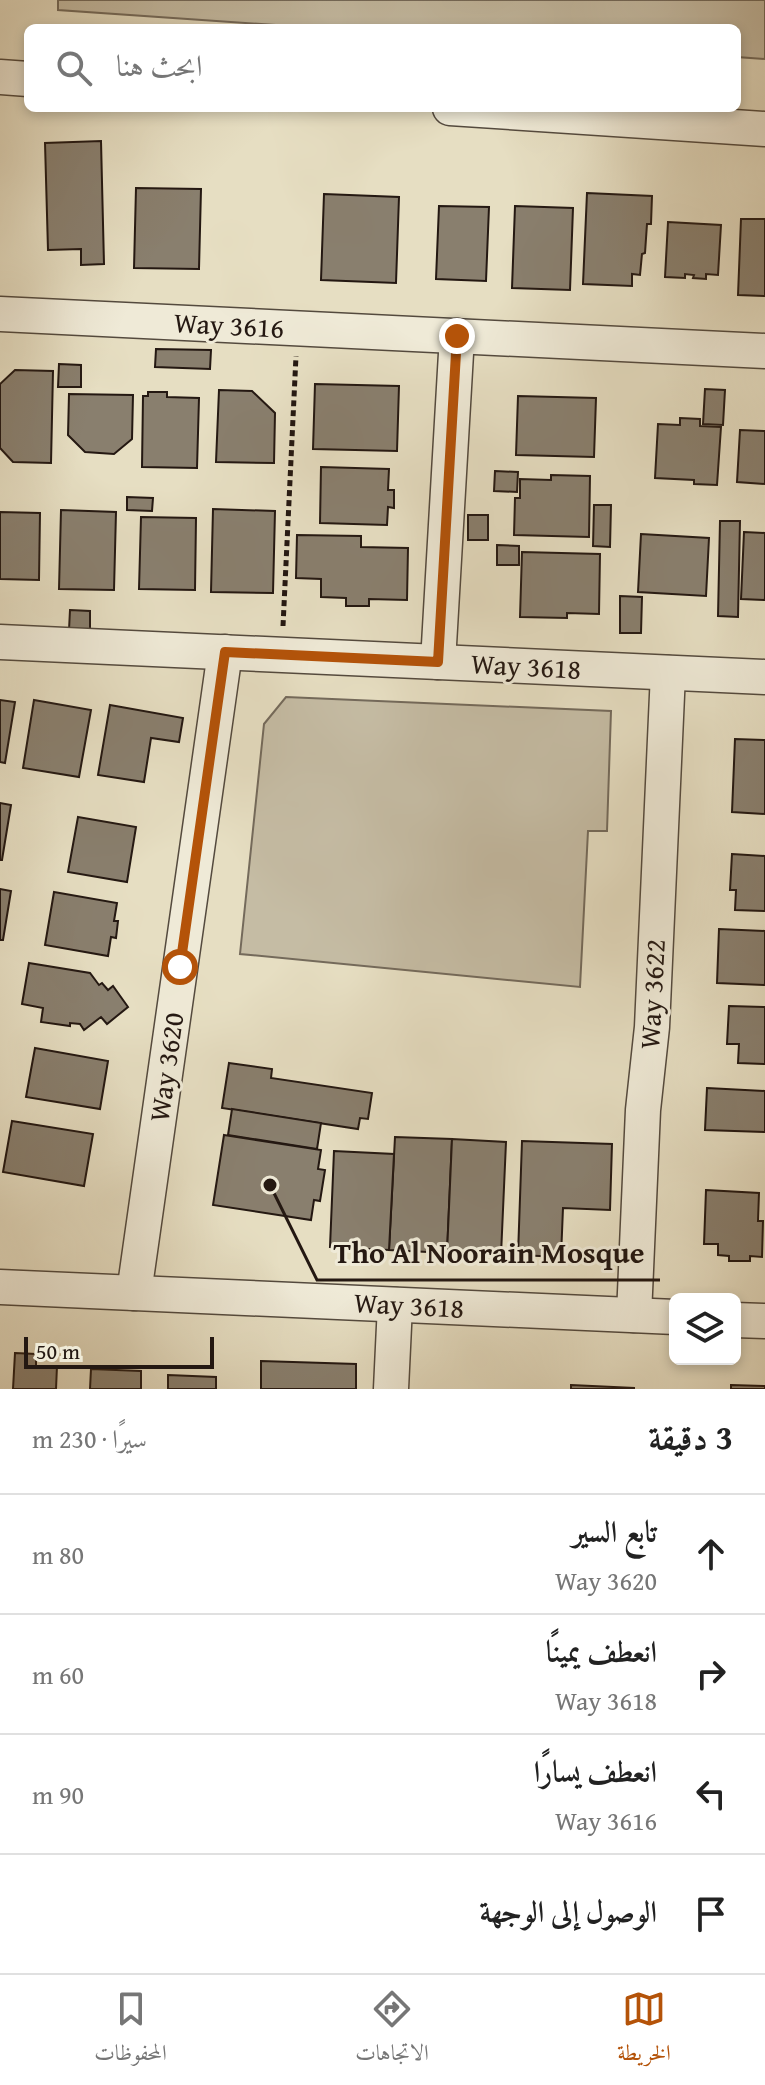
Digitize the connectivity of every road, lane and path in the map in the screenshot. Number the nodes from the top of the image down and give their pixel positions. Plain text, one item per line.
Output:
1 (0, 77) edge
2 (24, 79) edge
3 (510, 112) edge
4 (765, 129) edge
5 (0, 314) edge
6 (297, 329) junction
7 (457, 336) junction
8 (765, 351) edge
9 (0, 642) edge
10 (225, 652) junction
11 (282, 655) junction
12 (438, 662) junction
13 (668, 673) junction
14 (765, 677) edge
15 (0, 1287) edge
16 (134, 1293) junction
17 (395, 1305) junction
18 (634, 1315) junction
19 (669, 1317) edge
20 (741, 1320) edge
21 (765, 1321) edge
22 (391, 1389) edge

1 - 2 street
3 - 4 street
5 - 6 street, Way 3616
6 - 7 street, Way 3616
6 - 11 path
7 - 8 street, Way 3616
7 - 12 street
9 - 10 street, Way 3618
10 - 11 street, Way 3618
10 - 16 street, Way 3620
11 - 12 street, Way 3618
12 - 13 street, Way 3618
13 - 14 street, Way 3618
13 - 18 street, Way 3622
15 - 16 street, Way 3618
16 - 17 street, Way 3618
17 - 18 street, Way 3618
17 - 22 street
18 - 19 street, Way 3618
20 - 21 street

